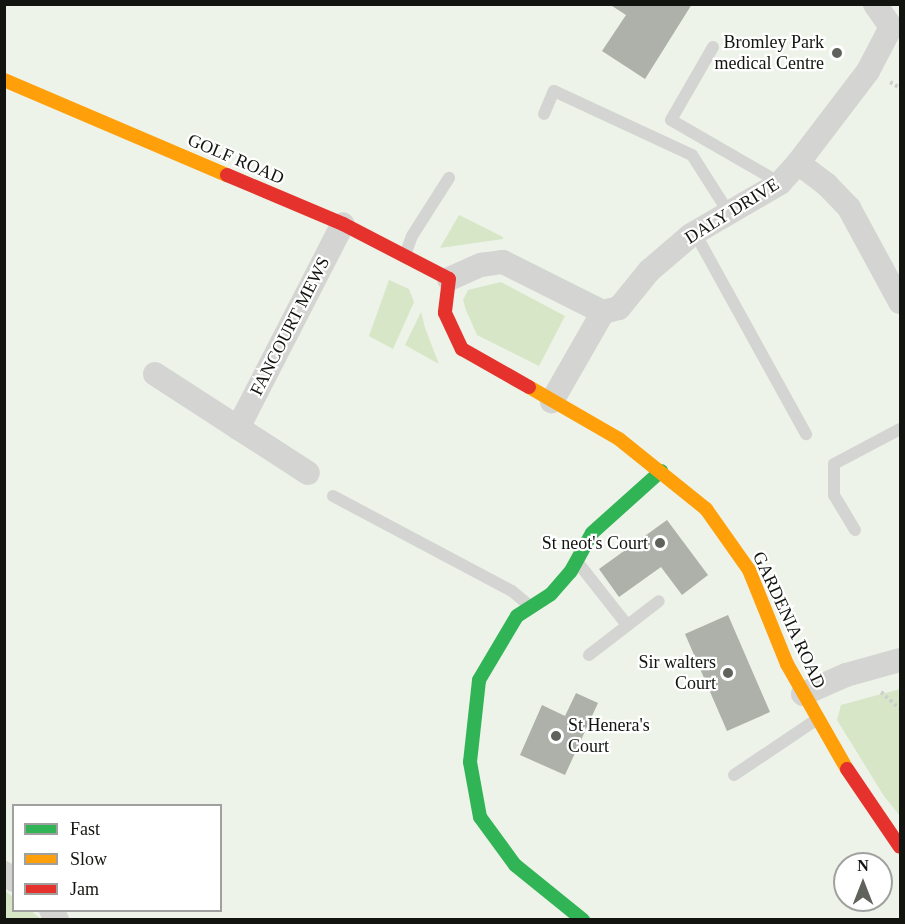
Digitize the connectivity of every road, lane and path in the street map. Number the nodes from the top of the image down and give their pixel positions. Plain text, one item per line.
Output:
1 (875, 4) edge
2 (713, 47) dead end
3 (4, 80) edge
4 (544, 114) dead end
5 (798, 163) junction
6 (449, 178) dead end
7 (780, 183) junction
8 (729, 213) junction
9 (343, 224) junction
10 (695, 233) junction
11 (404, 256) junction
12 (449, 279) junction
13 (900, 302) edge
14 (603, 312) junction
15 (155, 374) dead end
16 (552, 401) junction
17 (238, 428) junction
18 (900, 429) edge
19 (806, 434) dead end
20 (661, 471) junction
21 (308, 473) dead end
22 (333, 496) dead end
23 (855, 530) dead end
24 (577, 560) junction
25 (659, 601) dead end
26 (532, 607) junction
27 (627, 625) junction
28 (589, 655) dead end
29 (900, 660) edge
30 (803, 694) junction
31 (817, 720) junction
32 (734, 775) dead end
33 (900, 847) edge
34 (583, 920) edge

1 - 5 street, DALY DRIVE
2 - 7 lane
3 - 9 street, GOLF ROAD
4 - 8 lane
5 - 7 street, DALY DRIVE
5 - 13 street
6 - 11 lane
7 - 8 street, DALY DRIVE
8 - 10 street, DALY DRIVE
9 - 11 street, GOLF ROAD
9 - 17 street, FANCOURT MEWS
10 - 14 street, DALY DRIVE
10 - 19 lane
11 - 12 street, GOLF ROAD
12 - 14 street
12 - 16 street, GARDENIA ROAD
14 - 16 street
15 - 17 street
16 - 20 street, GARDENIA ROAD
17 - 21 street
18 - 23 lane
20 - 24 street
20 - 30 street, GARDENIA ROAD
22 - 26 lane
24 - 26 street
24 - 27 lane
25 - 27 lane
26 - 34 street
27 - 28 lane
29 - 30 street
30 - 31 street, GARDENIA ROAD
31 - 32 lane
31 - 33 street, GARDENIA ROAD

